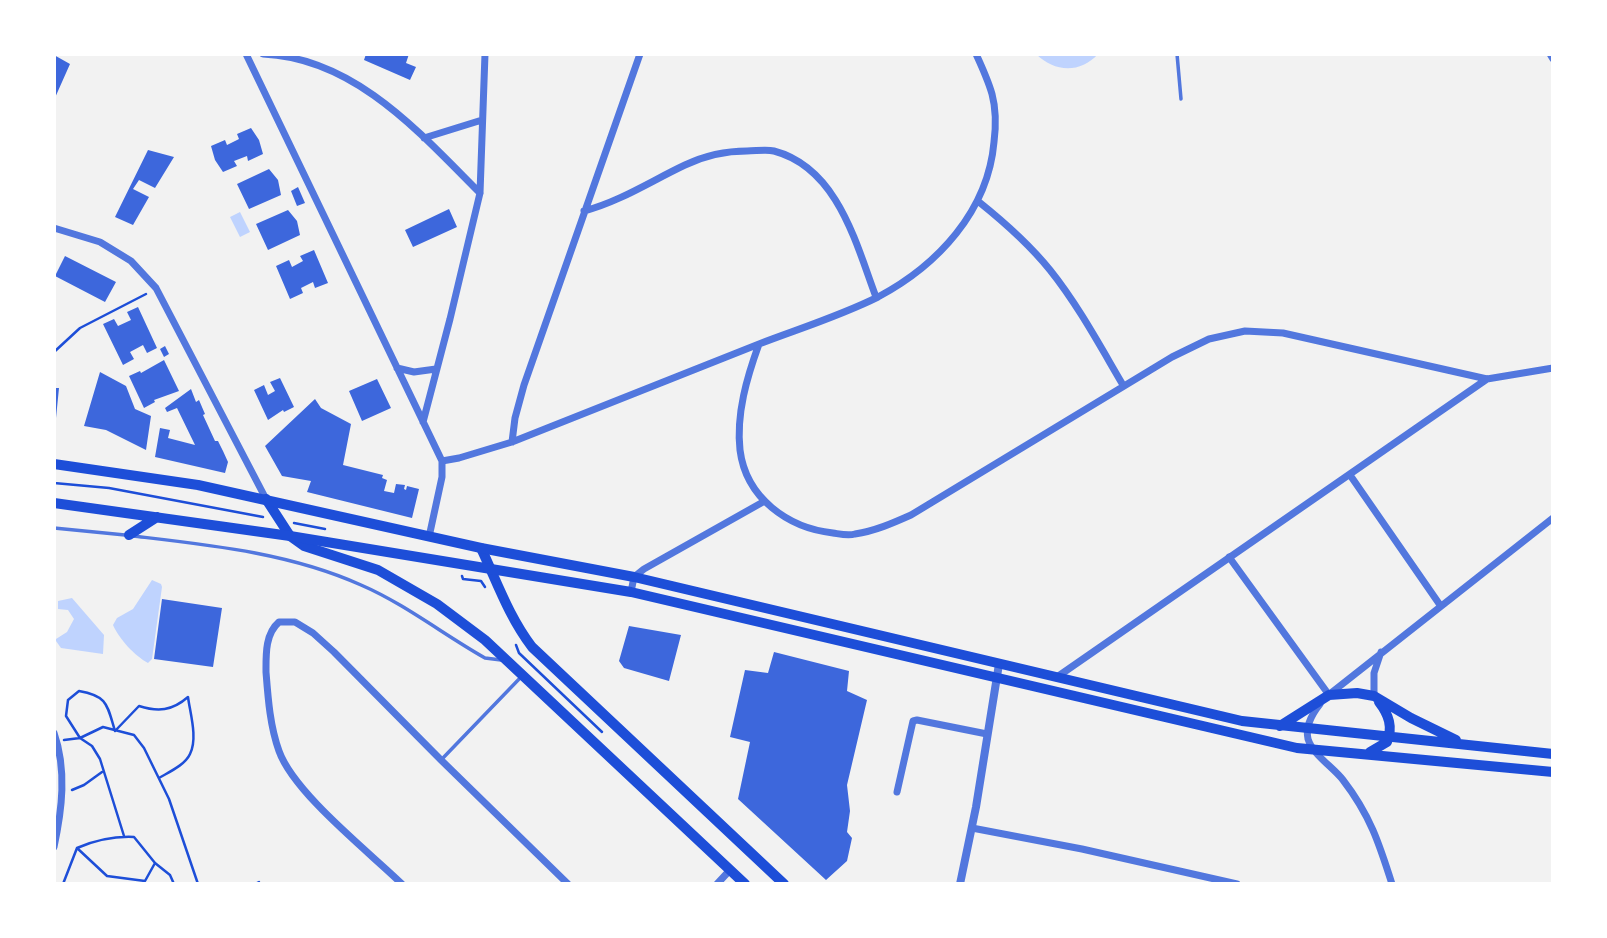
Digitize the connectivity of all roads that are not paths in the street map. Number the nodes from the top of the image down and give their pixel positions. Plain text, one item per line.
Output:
1 (246, 54) edge
2 (263, 54) edge
3 (485, 54) edge
4 (640, 54) edge
5 (976, 54) edge
6 (1177, 54) edge
7 (1550, 54) edge
8 (1553, 59) edge
9 (1181, 99) dead end
10 (482, 120) junction
11 (424, 138) junction
12 (480, 193) junction
13 (979, 202) junction
14 (584, 211) junction
15 (54, 228) edge
16 (876, 297) junction
17 (759, 344) junction
18 (397, 368) junction
19 (1553, 368) edge
20 (436, 369) junction
21 (1487, 379) junction
22 (1123, 385) junction
23 (423, 423) junction
24 (512, 442) junction
25 (442, 461) junction
26 (54, 464) edge
27 (1350, 475) junction
28 (266, 499) junction
29 (763, 502) junction
30 (54, 503) edge
31 (157, 517) junction
32 (1553, 518) edge
33 (54, 528) edge
34 (129, 535) junction
35 (290, 536) junction
36 (429, 537) junction
37 (481, 548) junction
38 (1229, 557) junction
39 (491, 569) junction
40 (634, 577) junction
41 (631, 592) junction
42 (1440, 605) junction
43 (1382, 652) junction
44 (506, 660) junction
45 (999, 664) junction
46 (523, 676) junction
47 (996, 676) junction
48 (1057, 677) junction
49 (1329, 695) junction
50 (1374, 695) junction
51 (1280, 726) junction
52 (1308, 729) junction
53 (54, 733) edge
54 (987, 734) junction
55 (1390, 737) junction
56 (1464, 744) junction
57 (1314, 750) junction
58 (1367, 753) junction
59 (1553, 754) edge
60 (441, 760) junction
61 (1551, 773) edge
62 (897, 792) dead end
63 (972, 828) junction
64 (54, 847) edge
65 (730, 870) junction
66 (402, 884) edge
67 (568, 884) edge
68 (718, 884) edge
69 (745, 884) edge
70 (785, 884) edge
71 (960, 884) edge
72 (1237, 884) edge
73 (1392, 884) edge

1 - 18 street
2 - 11 street
3 - 10 street
4 - 14 street
5 - 13 street
6 - 9 lane
7 - 8 street
10 - 11 street
10 - 12 street
11 - 12 street
12 - 20 street
13 - 16 street
13 - 22 street
14 - 16 street
14 - 24 street
15 - 28 street
16 - 17 street
17 - 24 street
17 - 29 street
18 - 20 street
18 - 23 street
19 - 21 street
20 - 23 street
21 - 22 street
21 - 27 street
22 - 29 street
23 - 25 street
24 - 25 street
25 - 36 street
26 - 28 main road
27 - 38 street
27 - 42 street
28 - 35 main road
28 - 36 main road
29 - 40 street
30 - 31 main road
31 - 34 main road
31 - 35 main road
32 - 42 street
33 - 34 lane
34 - 44 lane
35 - 39 main road
35 - 44 main road
36 - 37 main road
37 - 39 main road
37 - 40 main road
38 - 48 street
38 - 49 street
39 - 41 main road
39 - 70 main road
40 - 41 street
40 - 45 main road
41 - 47 main road
42 - 43 street
43 - 49 street
43 - 50 street
44 - 46 main road
45 - 47 street
45 - 48 main road
46 - 60 lane
46 - 65 main road
47 - 54 street
47 - 57 main road
48 - 51 main road
49 - 50 main road
49 - 51 main road
49 - 52 street
50 - 55 main road
50 - 56 main road
51 - 52 main road
52 - 55 main road
52 - 57 street
53 - 64 street
54 - 62 street
54 - 63 street
55 - 56 main road
55 - 58 main road
56 - 59 main road
57 - 58 main road
57 - 73 street
58 - 61 main road
60 - 66 street
60 - 67 street
63 - 71 street
63 - 72 street
65 - 68 street
65 - 69 main road

